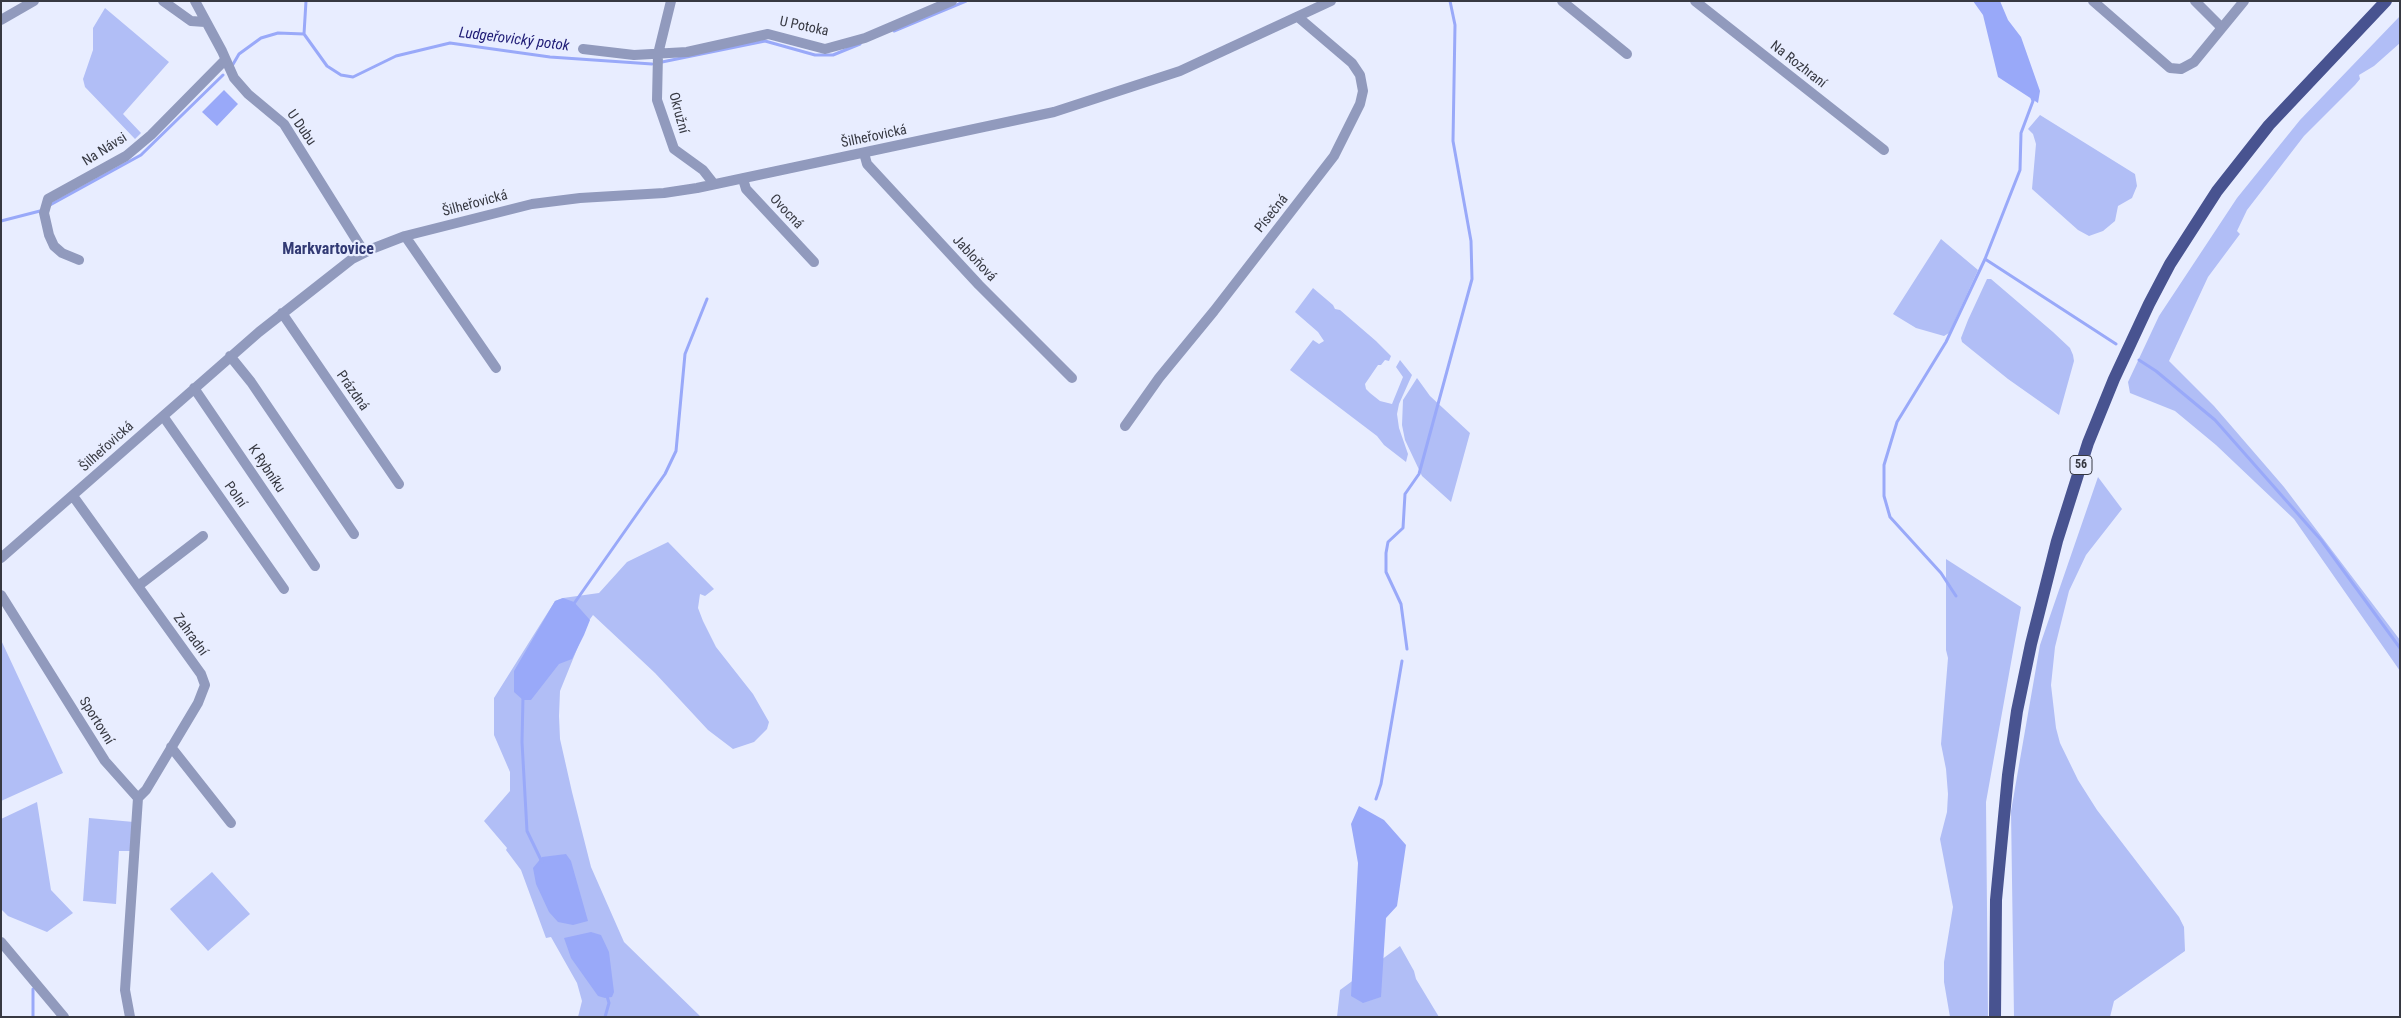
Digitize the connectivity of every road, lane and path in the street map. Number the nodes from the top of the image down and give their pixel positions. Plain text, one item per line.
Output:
1 (34, 1) edge
2 (163, 1) edge
3 (195, 1) edge
4 (672, 1) edge
5 (952, 1) edge
6 (1331, 1) edge
7 (1562, 1) edge
8 (1695, 1) edge
9 (2093, 1) edge
10 (2195, 1) edge
11 (2244, 1) edge
12 (2386, 1) edge
13 (1298, 17) junction
14 (1, 20) edge
15 (205, 22) junction
16 (2222, 28) junction
17 (582, 49) dead end
18 (658, 54) junction
19 (1627, 54) dead end
20 (225, 60) junction
21 (1884, 150) dead end
22 (864, 153) junction
23 (743, 179) junction
24 (714, 184) junction
25 (405, 236) junction
26 (364, 252) junction
27 (79, 260) dead end
28 (814, 262) dead end
29 (282, 313) junction
30 (230, 356) junction
31 (496, 368) dead end
32 (1072, 378) dead end
33 (194, 388) junction
34 (162, 416) junction
35 (1125, 426) dead end
36 (400, 484) dead end
37 (73, 496) junction
38 (354, 534) dead end
39 (203, 536) dead end
40 (1, 558) edge
41 (315, 566) dead end
42 (138, 586) junction
43 (284, 589) dead end
44 (1, 595) edge
45 (171, 747) junction
46 (138, 798) junction
47 (231, 823) dead end
48 (1, 942) edge
49 (64, 1017) edge
50 (130, 1017) edge
51 (1995, 1017) edge

1 - 14 street
2 - 15 street
3 - 15 street, U Dubu
4 - 18 street, Okružní
5 - 18 street, U Potoka
6 - 13 street, Šilheřovická
7 - 19 street
8 - 21 street, Na Rozhraní
9 - 16 street
10 - 16 street
11 - 16 street
12 - 51 main road, 56
13 - 22 street, Šilheřovická
13 - 35 street, Písečná
15 - 20 street, U Dubu
17 - 18 street, U Potoka
18 - 24 street, Okružní
20 - 26 street, U Dubu
20 - 27 street, Na Návsi
22 - 23 street, Šilheřovická
22 - 32 street, Jabloňová
23 - 24 street, Šilheřovická
23 - 28 street, Ovocná
24 - 25 street, Šilheřovická
25 - 26 street, Šilheřovická
25 - 31 street
26 - 29 street, Šilheřovická
29 - 30 street, Šilheřovická
29 - 36 street, Prázdná
30 - 33 street, Šilheřovická
30 - 38 street
33 - 34 street, Šilheřovická
33 - 41 street, K Rybníku
34 - 37 street, Šilheřovická
34 - 43 street, Polní
37 - 40 street, Šilheřovická
37 - 42 street, Zahradní
39 - 42 street
42 - 45 street, Zahradní
44 - 46 street, Sportovní
45 - 46 street, Zahradní
45 - 47 street
46 - 50 street
48 - 49 street

